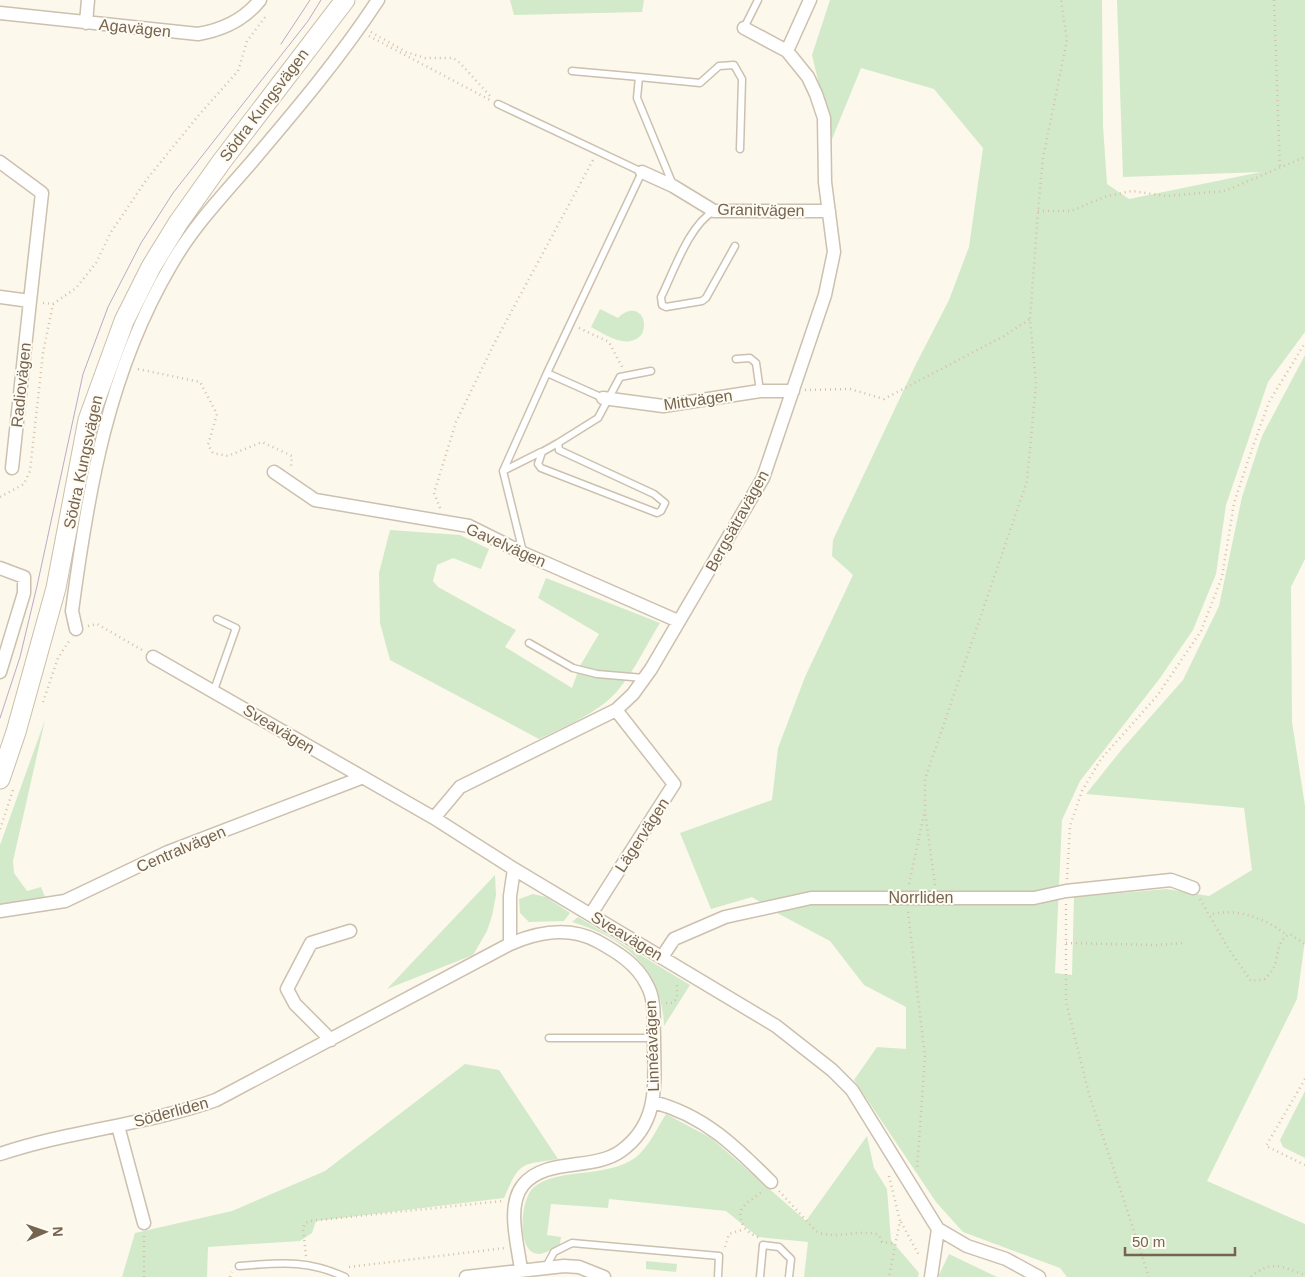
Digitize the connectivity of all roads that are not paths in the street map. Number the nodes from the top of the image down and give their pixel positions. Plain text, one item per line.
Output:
1 (88, 0) edge
2 (260, 0) edge
3 (345, 0) edge
4 (378, 0) edge
5 (758, 0) edge
6 (810, 0) edge
7 (0, 13) edge
8 (86, 23) junction
9 (744, 28) joint
10 (787, 51) junction
11 (572, 72) dead end
12 (639, 77) junction
13 (498, 104) road end
14 (740, 149) dead end
15 (0, 162) edge
16 (642, 172) junction
17 (674, 186) junction
18 (829, 211) junction
19 (714, 212) junction
20 (735, 246) dead end
21 (0, 297) edge
22 (30, 301) junction
23 (736, 359) dead end
24 (651, 371) dead end
25 (547, 373) junction
26 (760, 391) junction
27 (793, 391) junction
28 (606, 399) junction
29 (558, 443) junction
30 (542, 452) junction
31 (12, 468) dead end
32 (503, 471) junction
33 (274, 472) dead end
34 (523, 553) junction
35 (0, 568) edge
36 (218, 619) dead end
37 (678, 621) junction
38 (76, 629) road end
39 (529, 643) dead end
40 (154, 657) road end
41 (0, 672) edge
42 (644, 678) junction
43 (214, 690) junction
44 (616, 710) junction
45 (361, 778) junction
46 (0, 779) edge
47 (434, 818) junction
48 (514, 869) junction
49 (1193, 888) road end
50 (0, 911) edge
51 (591, 914) junction
52 (350, 931) dead end
53 (510, 944) junction
54 (662, 957) junction
55 (549, 1038) dead end
56 (654, 1038) junction
57 (331, 1040) junction
58 (654, 1102) junction
59 (118, 1126) junction
60 (0, 1154) edge
61 (771, 1182) road end
62 (144, 1223) road end
63 (938, 1229) junction
64 (239, 1266) dead end
65 (546, 1267) junction
66 (521, 1270) junction
67 (932, 1271) edge
68 (344, 1277) edge
69 (466, 1277) edge
70 (604, 1277) edge
71 (718, 1277) edge
72 (760, 1277) edge
73 (789, 1277) edge
74 (1039, 1277) edge

1 - 8 street
2 - 8 street, Agavägen
3 - 46 main road, Södra Kungsvägen
4 - 38 street, Södra Kungsvägen
5 - 9 lane, Bergsätravägen
6 - 10 street
7 - 8 street, Agavägen
9 - 10 street, Bergsätravägen
10 - 18 street, Bergsätravägen
11 - 12 lane
12 - 14 lane
12 - 17 lane
13 - 16 lane
15 - 22 street, Radiovägen
16 - 17 street, Granitvägen
16 - 25 lane
17 - 19 street, Granitvägen
18 - 19 street, Granitvägen
18 - 27 street, Bergsätravägen
19 - 20 lane
21 - 22 street
22 - 31 street, Radiovägen
23 - 26 lane
24 - 28 lane
25 - 28 lane
25 - 32 lane
26 - 27 street, Mittvägen
26 - 28 street, Mittvägen
27 - 37 street, Bergsätravägen
28 - 29 lane
29 - 30 lane
29 - 30 lane
30 - 32 lane
32 - 34 lane
33 - 34 street, Gavelvägen
34 - 37 street, Gavelvägen
35 - 41 street
36 - 43 lane
37 - 42 street, Bergsätravägen
39 - 42 lane
40 - 43 street, Sveavägen
42 - 44 street, Bergsätravägen
43 - 45 street, Sveavägen
44 - 47 street, Bergsätravägen
44 - 51 street, Lägervägen
45 - 47 street, Sveavägen
45 - 50 street, Centralvägen
47 - 48 street, Sveavägen
48 - 51 street, Sveavägen
48 - 53 street
49 - 54 street, Norrliden
51 - 54 street, Sveavägen
52 - 57 street
53 - 56 street, Linnéavägen
53 - 57 street, Söderliden
54 - 63 street, Sveavägen
55 - 56 lane
56 - 58 street, Linnéavägen
57 - 59 street, Söderliden
58 - 61 street
58 - 66 street, Linnéavägen
59 - 60 street, Söderliden
59 - 62 street
63 - 67 street
63 - 74 street, Sveavägen
64 - 68 lane
65 - 66 street
65 - 70 street
65 - 71 lane
66 - 69 street
72 - 73 lane

